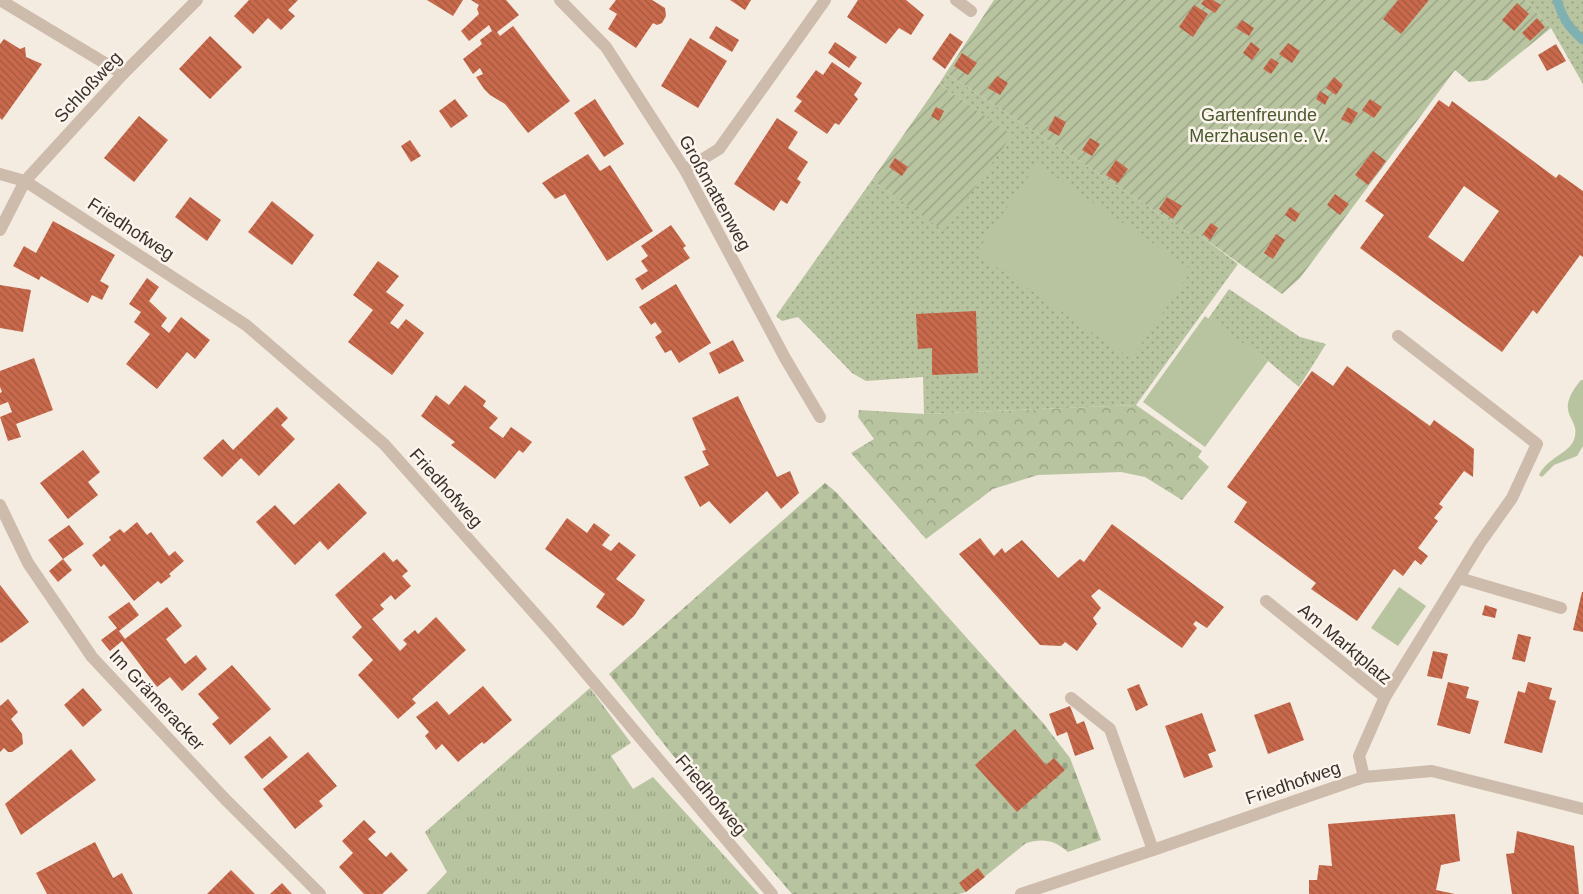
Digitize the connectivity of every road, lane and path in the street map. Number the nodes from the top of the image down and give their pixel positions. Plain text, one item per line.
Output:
1 (0, 0) edge
2 (197, 0) edge
3 (560, 0) edge
4 (825, 0) edge
5 (956, 0) edge
6 (971, 11) dead end
7 (123, 74) junction
8 (685, 170) junction
9 (0, 174) edge
10 (25, 180) junction
11 (0, 230) edge
12 (1398, 336) dead end
13 (820, 417) dead end
14 (0, 505) edge
15 (1459, 578) junction
16 (1266, 601) dead end
17 (1561, 608) dead end
18 (1385, 696) junction
19 (1071, 698) dead end
20 (1364, 777) junction
21 (1583, 809) edge
22 (1153, 850) junction
23 (320, 894) edge
24 (772, 894) edge
25 (1021, 894) edge

1 - 7 street
2 - 7 street, Schloßweg
3 - 8 street, Großmattenweg
4 - 8 street
5 - 6 street
7 - 10 street, Schloßweg
8 - 13 street, Großmattenweg
9 - 10 street
10 - 11 street
10 - 24 street, Friedhofweg
12 - 15 street
14 - 23 street, Im Grämeracker
15 - 17 street
15 - 18 street
16 - 18 street, Am Marktplatz
18 - 20 street, Am Marktplatz
19 - 22 street
20 - 21 street, Friedhofweg
20 - 22 street, Friedhofweg
22 - 25 street, Friedhofweg

